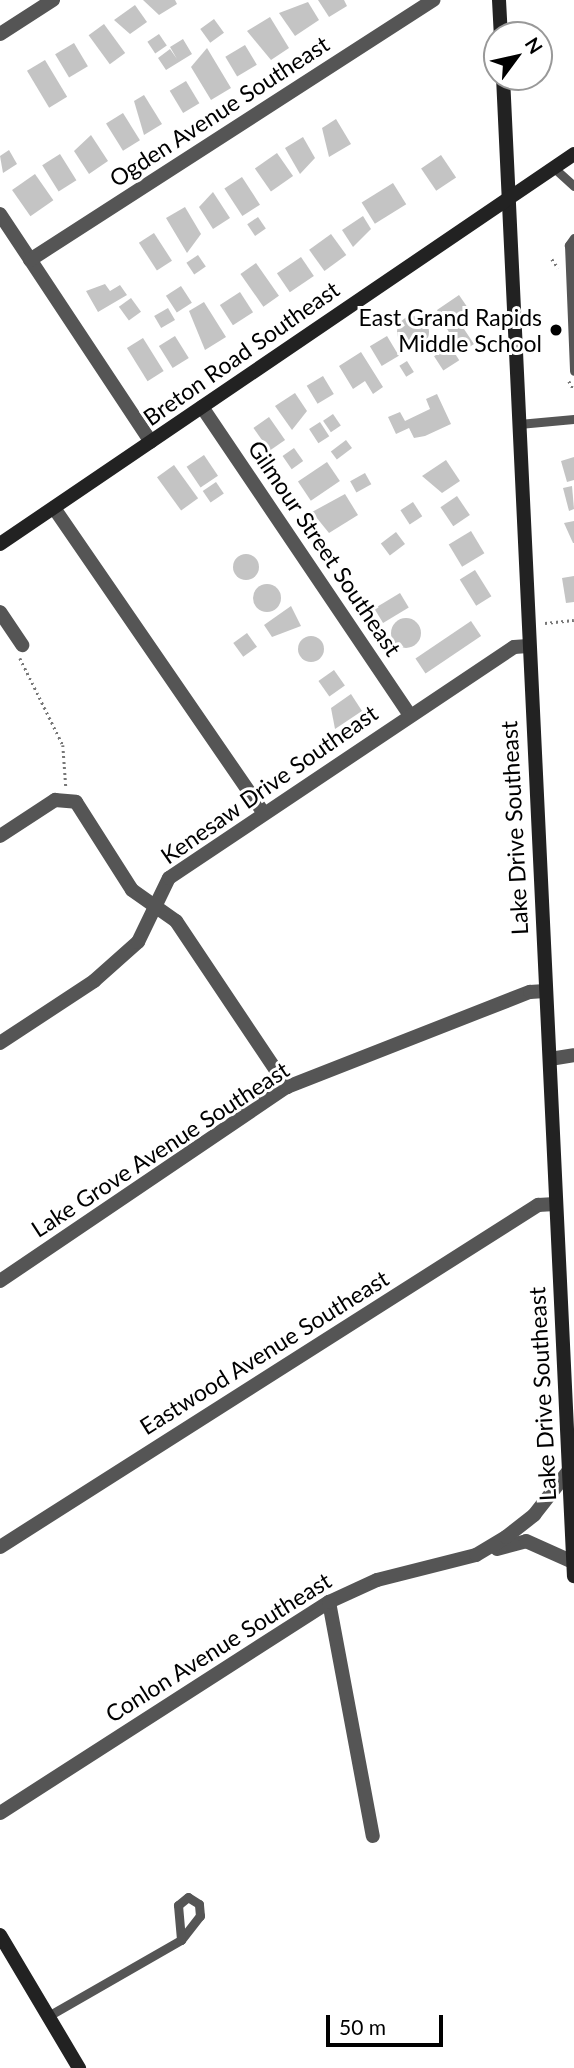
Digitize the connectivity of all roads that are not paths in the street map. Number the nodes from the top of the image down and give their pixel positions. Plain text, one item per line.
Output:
1 (54, 0) edge
2 (433, 0) edge
3 (499, 0) edge
4 (500, 21) edge
5 (0, 34) edge
6 (504, 91) edge
7 (574, 154) edge
8 (554, 168) junction
9 (574, 186) edge
10 (509, 201) junction
11 (0, 214) edge
12 (574, 238) edge
13 (30, 260) junction
14 (572, 264) edge
15 (574, 371) edge
16 (202, 407) junction
17 (574, 419) edge
18 (519, 424) junction
19 (151, 442) junction
20 (54, 508) junction
21 (0, 544) edge
22 (0, 612) edge
23 (22, 645) road end
24 (528, 646) junction
25 (410, 715) junction
26 (264, 813) junction
27 (0, 836) edge
28 (156, 905) junction
29 (545, 992) junction
30 (0, 1043) edge
31 (574, 1055) edge
32 (550, 1059) junction
33 (287, 1087) junction
34 (555, 1204) junction
35 (0, 1281) edge
36 (571, 1467) edge
37 (0, 1547) edge
38 (476, 1555) junction
39 (573, 1562) edge
40 (574, 1576) edge
41 (329, 1602) junction
42 (0, 1813) edge
43 (373, 1836) dead end
44 (0, 1935) edge
45 (181, 1940) dead end
46 (50, 2015) junction
47 (79, 2068) edge

1 - 5 street
2 - 13 street, Ogden Avenue Southeast
3 - 4 main road
6 - 10 main road, Lake Drive Southeast
7 - 8 main road, Breton Road Southeast
8 - 9 lane
8 - 10 main road, Breton Road Southeast
10 - 16 main road, Breton Road Southeast
10 - 18 main road, Lake Drive Southeast
11 - 13 street
12 - 14 lane
13 - 19 street
14 - 15 lane
16 - 19 main road, Breton Road Southeast
16 - 25 street, Gilmour Street Southeast
17 - 18 lane
18 - 24 main road, Lake Drive Southeast
19 - 20 main road, Breton Road Southeast
20 - 21 main road, Breton Road Southeast
20 - 26 street
22 - 23 street
24 - 25 street, Kenesaw Drive Southeast
24 - 29 main road, Lake Drive Southeast
25 - 26 street, Kenesaw Drive Southeast
26 - 28 street, Kenesaw Drive Southeast
27 - 28 street
28 - 30 street, Kenesaw Drive Southeast
28 - 33 street
29 - 32 main road, Lake Drive Southeast
29 - 33 street, Lake Grove Avenue Southeast
31 - 32 street
32 - 34 main road, Lake Drive Southeast
33 - 35 street, Lake Grove Avenue Southeast
34 - 36 main road, Lake Drive Southeast
34 - 37 street, Eastwood Avenue Southeast
36 - 38 street, Conlon Avenue Southeast
36 - 39 main road, Lake Drive Southeast
38 - 39 street, Conlon Avenue Southeast
38 - 41 street, Conlon Avenue Southeast
39 - 40 main road, Lake Drive Southeast
41 - 42 street, Conlon Avenue Southeast
41 - 43 street
44 - 46 main road
45 - 46 lane
46 - 47 main road

